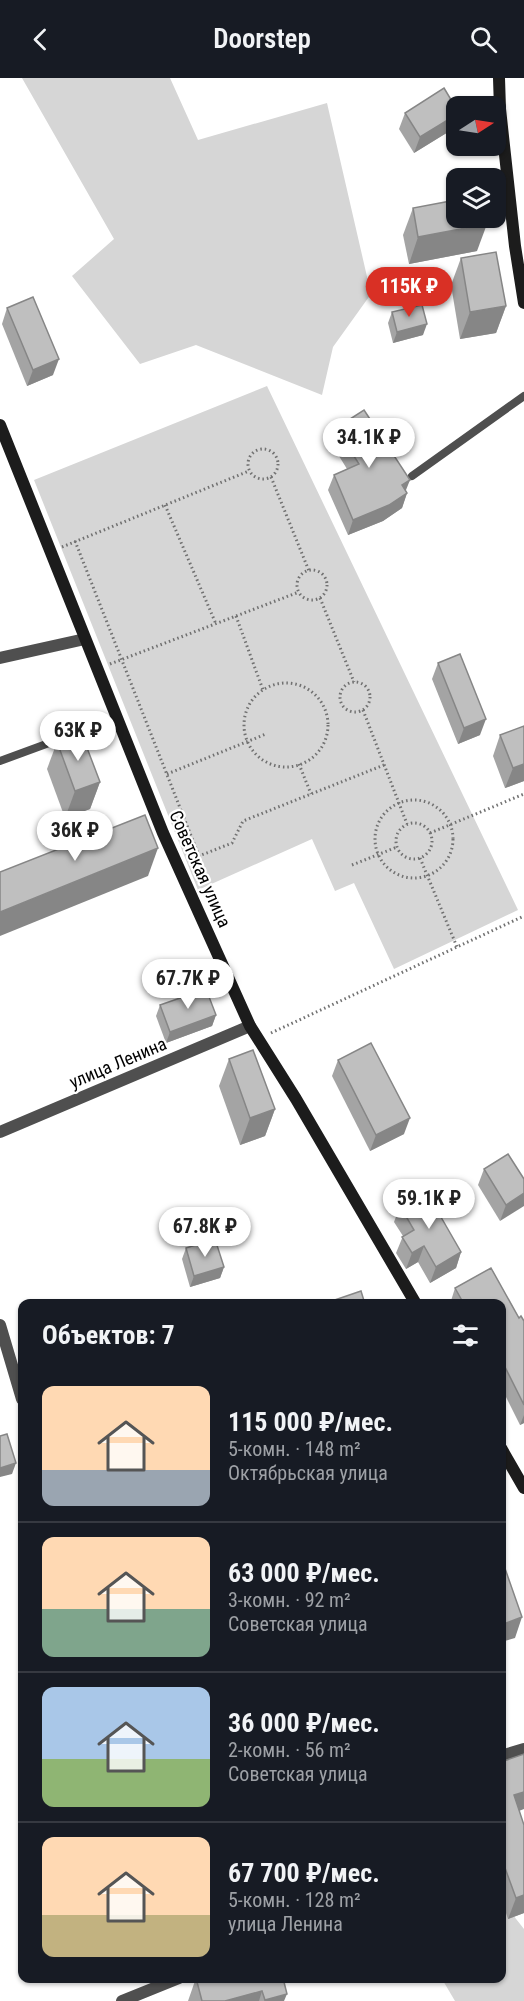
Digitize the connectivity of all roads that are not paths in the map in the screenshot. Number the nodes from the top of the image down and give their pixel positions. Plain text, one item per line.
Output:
1 (498, 78) edge
2 (524, 303) edge
3 (524, 396) edge
4 (0, 425) edge
5 (412, 476) dead end
6 (85, 639) junction
7 (0, 658) edge
8 (117, 718) junction
9 (0, 761) edge
10 (250, 1026) junction
11 (0, 1132) edge
12 (413, 1299) edge
13 (0, 1326) edge
14 (18, 1386) edge
15 (506, 1457) edge
16 (524, 1488) edge
17 (524, 1749) edge
18 (506, 1754) edge
19 (167, 1983) edge
20 (122, 2001) edge

1 - 2 street
3 - 5 lane
4 - 6 street, Советская улица
6 - 7 street
6 - 8 street, Советская улица
8 - 9 lane
8 - 10 street, Советская улица
10 - 11 street, улица Ленина
10 - 12 street, Советская улица
13 - 14 street
15 - 16 street
17 - 18 street
19 - 20 street

